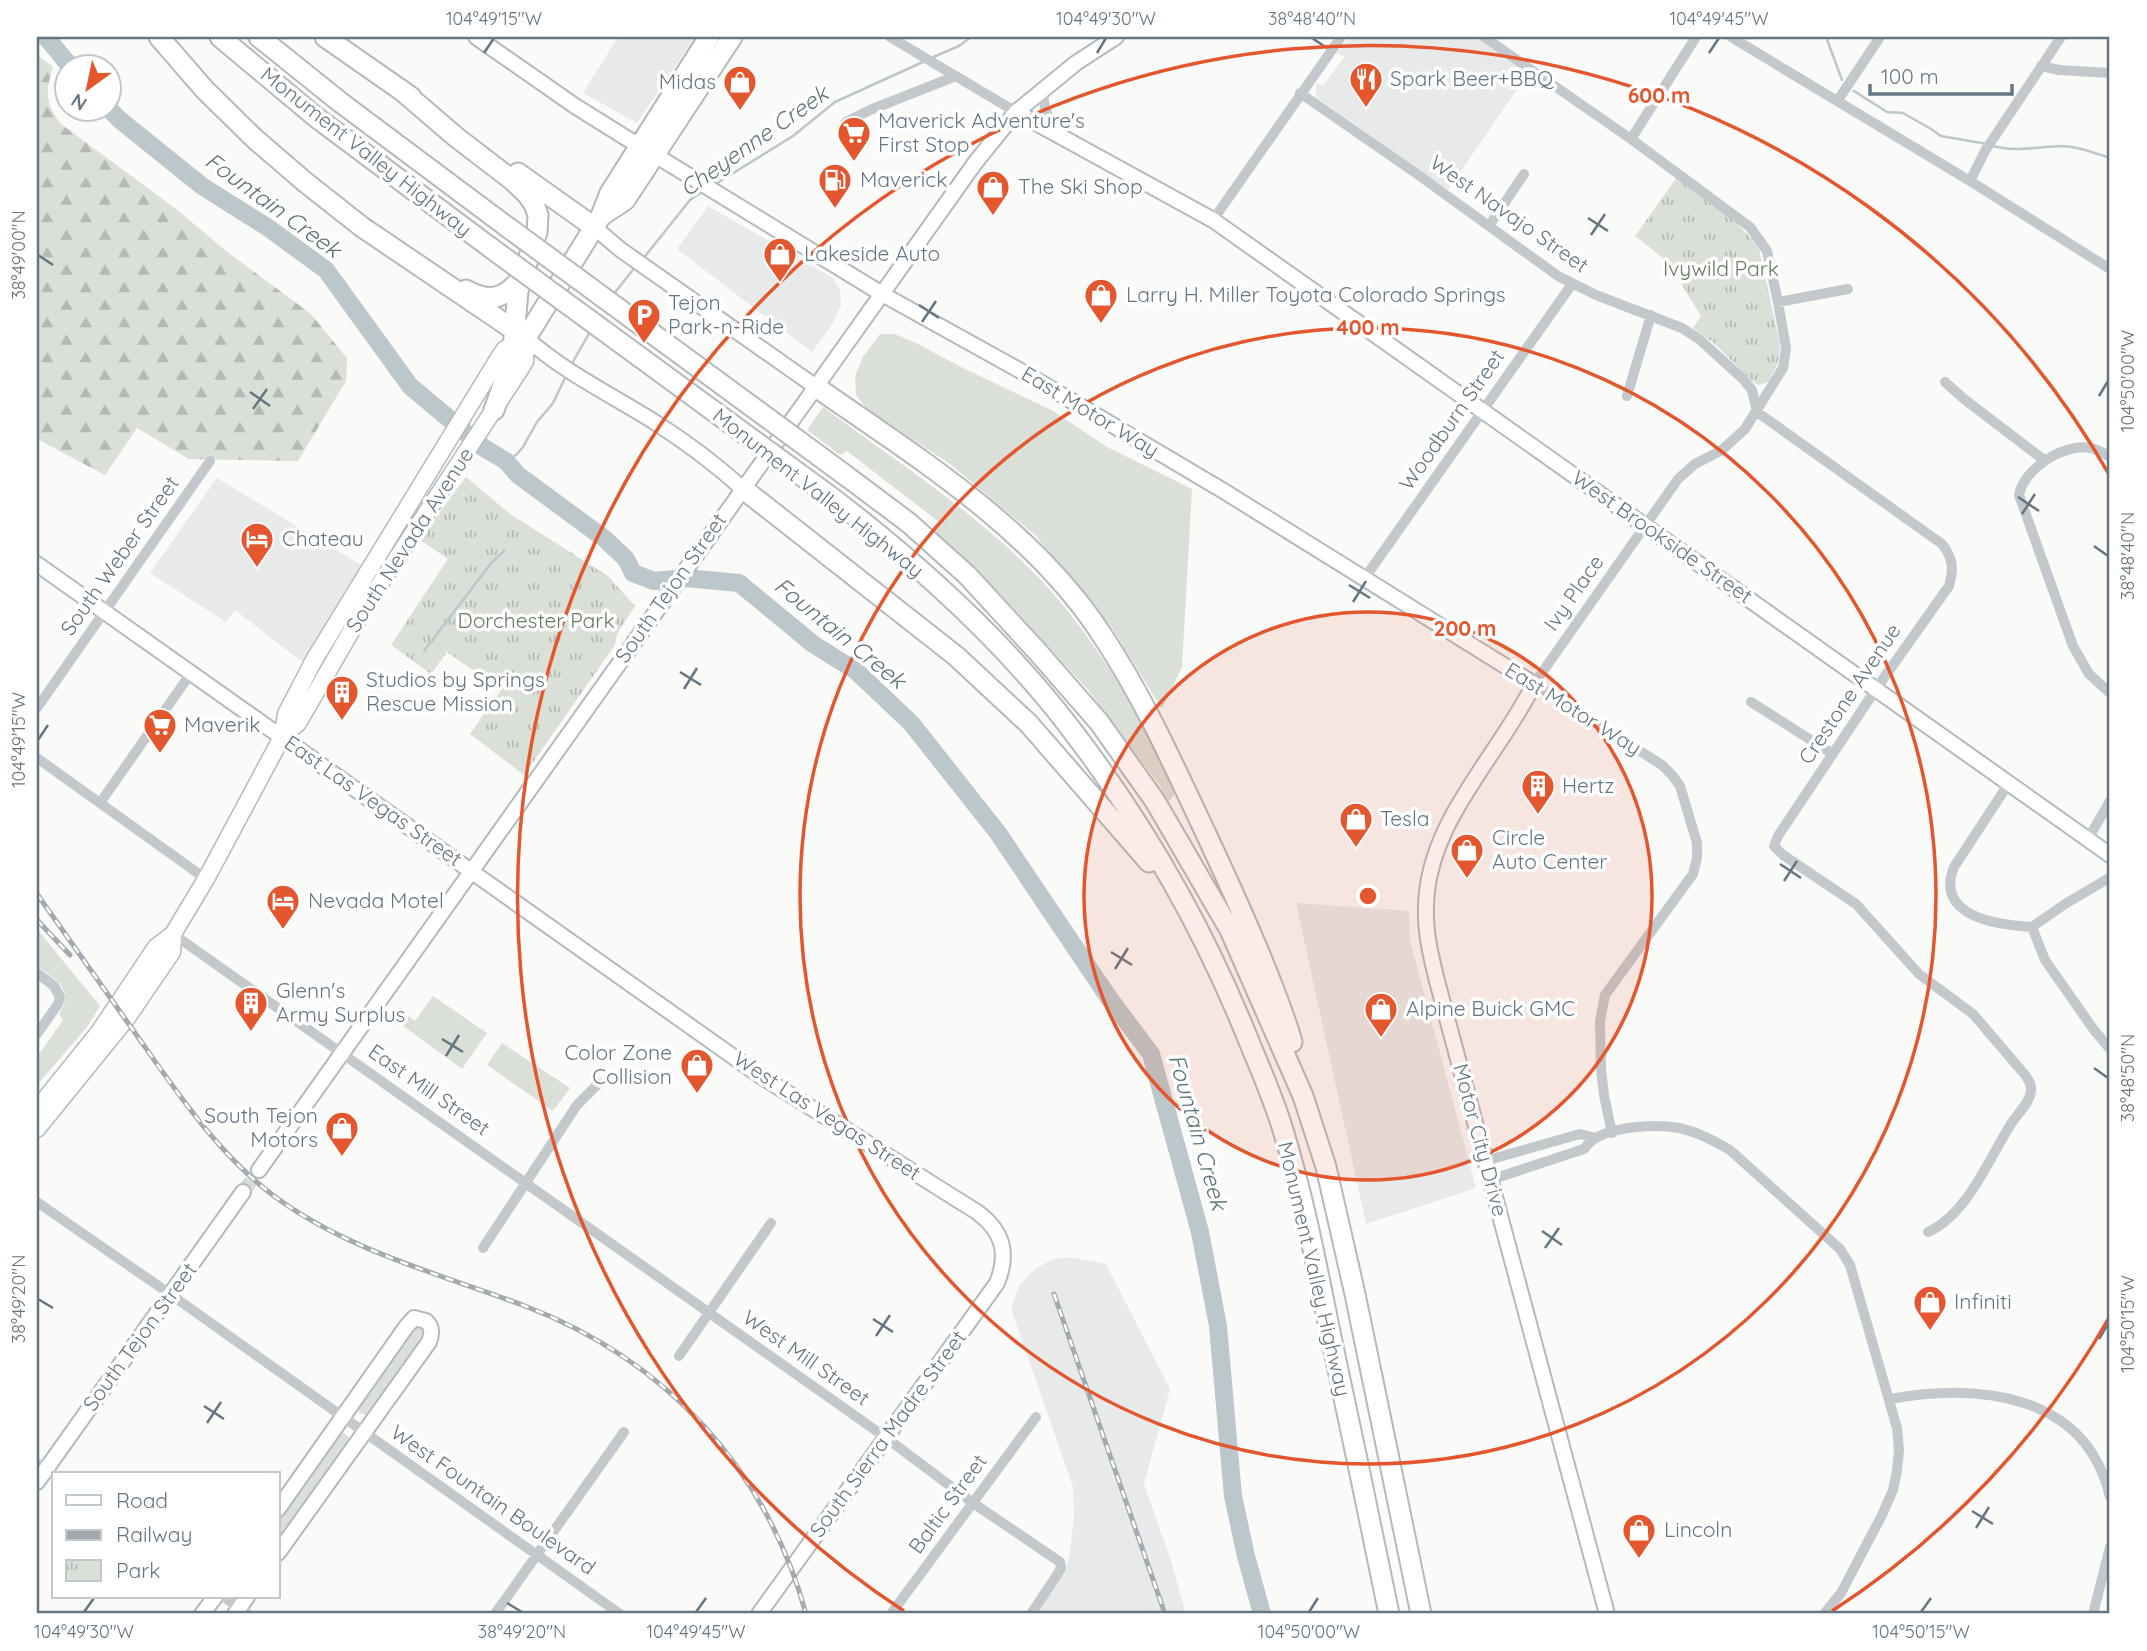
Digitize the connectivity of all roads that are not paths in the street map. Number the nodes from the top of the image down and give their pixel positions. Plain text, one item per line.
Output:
1 (159, 37) edge
2 (220, 37) edge
3 (260, 37) edge
4 (325, 37) edge
5 (476, 37) edge
6 (709, 37) edge
7 (732, 37) edge
8 (890, 37) edge
9 (1116, 37) edge
10 (1341, 37) edge
11 (1484, 37) edge
12 (1696, 37) edge
13 (1731, 37) edge
14 (1880, 37) edge
15 (2061, 37) edge
16 (2041, 66) junction
17 (2110, 73) edge
18 (956, 76) junction
19 (400, 89) junction
20 (1042, 90) junction
21 (1300, 93) junction
22 (1838, 100) junction
23 (1016, 111) junction
24 (846, 121) dead end
25 (1054, 133) junction
26 (1631, 139) junction
27 (647, 150) junction
28 (1524, 174) dead end
29 (1970, 181) junction
30 (1213, 220) junction
31 (598, 222) junction
32 (1489, 226) junction
33 (380, 240) junction
34 (2110, 269) edge
35 (524, 276) junction
36 (1572, 284) junction
37 (1848, 289) dead end
38 (882, 294) junction
39 (1779, 302) junction
40 (1651, 315) junction
41 (515, 350) junction
42 (1945, 382) dead end
43 (816, 387) junction
44 (1627, 396) dead end
45 (494, 410) joint
46 (1483, 410) junction
47 (1757, 412) junction
48 (2110, 457) edge
49 (2044, 460) junction
50 (210, 461) dead end
51 (742, 488) junction
52 (1646, 525) junction
53 (37, 564) edge
54 (1364, 579) junction
55 (104, 612) junction
56 (191, 673) junction
57 (1534, 684) junction
58 (1876, 689) junction
59 (2110, 693) edge
60 (1751, 702) dead end
61 (37, 708) edge
62 (282, 737) junction
63 (1833, 754) junction
64 (37, 758) edge
65 (2009, 783) junction
66 (2110, 801) edge
67 (100, 803) junction
68 (2088, 839) junction
69 (2109, 855) edge
70 (471, 870) junction
71 (206, 879) junction
72 (2110, 880) edge
73 (1193, 918) junction
74 (2032, 928) junction
75 (173, 934) junction
76 (37, 973) edge
77 (641, 990) joint
78 (37, 1034) edge
79 (2110, 1049) edge
80 (343, 1052) junction
81 (599, 1083) dead end
82 (37, 1109) edge
83 (1313, 1124) junction
84 (37, 1129) edge
85 (1612, 1133) junction
86 (1596, 1138) junction
87 (1485, 1161) junction
88 (259, 1170) tunnel mouth
89 (1490, 1180) junction
90 (525, 1182) junction
91 (243, 1192) tunnel mouth
92 (37, 1202) edge
93 (771, 1223) dead end
94 (1932, 1230) dead end
95 (484, 1248) dead end
96 (1002, 1248) joint
97 (170, 1294) junction
98 (708, 1313) junction
99 (678, 1356) dead end
100 (1890, 1399) junction
101 (1036, 1417) dead end
102 (343, 1419) junction
103 (624, 1432) dead end
104 (363, 1433) junction
105 (885, 1437) junction
106 (46, 1469) edge
107 (37, 1482) edge
108 (2110, 1497) edge
109 (973, 1503) junction
110 (280, 1506) edge
111 (2110, 1548) edge
112 (280, 1550) edge
113 (538, 1554) junction
114 (214, 1598) edge
115 (226, 1598) edge
116 (242, 1608) edge
117 (202, 1614) edge
118 (495, 1614) edge
119 (620, 1614) edge
120 (759, 1614) edge
121 (891, 1614) edge
122 (1031, 1614) edge
123 (1389, 1614) edge
124 (1421, 1614) edge
125 (1607, 1614) edge
126 (1824, 1614) edge
127 (2093, 1614) edge

1 - 33 highway
2 - 73 highway, Monument Valley Highway, bridge
3 - 83 highway, Monument Valley Highway, bridge
4 - 19 highway
5 - 27 street, East Motor Way
6 - 27 highway, South Nevada Avenue
7 - 27 highway, South Nevada Avenue
8 - 18 street
9 - 20 street, South Tejon Street
10 - 21 street
11 - 26 street, Ivy Place
12 - 26 street
13 - 22 street
14 - 22 street
15 - 16 street
16 - 17 street
16 - 29 street
18 - 23 street
18 - 24 street
19 - 31 highway
19 - 35 highway
20 - 23 street, South Tejon Street
20 - 25 street
21 - 30 street
21 - 32 street, West Navajo Street
22 - 29 street
23 - 25 street, West Brookside Street
23 - 38 street, South Tejon Street
25 - 30 street, West Brookside Street
26 - 39 street, Ivy Place
27 - 31 highway, South Nevada Avenue
27 - 38 street, East Motor Way
28 - 32 street
29 - 34 street
30 - 46 street, West Brookside Street
31 - 41 highway, South Nevada Avenue
31 - 43 street
32 - 36 street, West Navajo Street
33 - 35 highway
33 - 41 highway
35 - 41 highway
36 - 40 street, West Navajo Street
36 - 46 street, Woodburn Street
37 - 39 street
38 - 43 street, South Tejon Street
38 - 54 street, East Motor Way
39 - 47 street, Ivy Place
40 - 44 street
40 - 47 street, West Navajo Street
41 - 45 highway
41 - 51 street
41 - 62 main road, South Nevada Avenue
42 - 49 street
43 - 51 street, South Tejon Street
43 - 83 highway
45 - 62 main road, South Nevada Avenue
46 - 52 street, West Brookside Street
46 - 54 street, Woodburn Street
47 - 52 street, Ivy Place
47 - 58 street, Crestone Avenue
48 - 49 street
49 - 59 street
50 - 55 street, South Weber Street
51 - 70 street, South Tejon Street
51 - 73 highway
52 - 57 street, Ivy Place
52 - 58 street, West Brookside Street
53 - 55 street, East Las Vegas Street
54 - 57 street, East Motor Way
55 - 56 street, East Las Vegas Street
55 - 61 street, South Weber Street
56 - 62 street, East Las Vegas Street
56 - 67 street
57 - 85 street, East Motor Way
57 - 87 street, Motor City Drive
58 - 63 street, Crestone Avenue
58 - 65 street, West Brookside Street
60 - 63 street
62 - 70 street, East Las Vegas Street
62 - 71 main road, South Nevada Avenue
63 - 94 street, Crestone Avenue
64 - 67 street
65 - 68 street, West Brookside Street
65 - 74 street
66 - 68 street
67 - 71 street
68 - 69 street, West Brookside Street
69 - 72 street
70 - 77 street, East Las Vegas Street
70 - 80 street, South Tejon Street
71 - 75 main road, South Nevada Avenue
72 - 74 street
73 - 123 highway, Monument Valley Highway
74 - 79 street
75 - 80 street, East Mill Street
75 - 82 main road, South Nevada Avenue
75 - 84 main road, South Nevada Avenue
76 - 78 street
77 - 96 street, West Las Vegas Street
80 - 88 street, South Tejon Street
80 - 90 street, East Mill Street
81 - 90 street
83 - 124 highway, Monument Valley Highway
85 - 86 street
85 - 100 street
86 - 87 street
86 - 89 street
87 - 89 street, Motor City Drive
89 - 125 street, Motor City Drive
90 - 95 street
90 - 98 street, West Mill Street
91 - 97 street, South Tejon Street
92 - 97 street, West Fountain Boulevard
93 - 98 street
96 - 105 street, South Sierra Madre Street
97 - 102 street, West Fountain Boulevard
97 - 106 street, South Tejon Street
98 - 99 street
98 - 105 street, West Mill Street
100 - 108 street
100 - 126 street
101 - 109 street, Baltic Street
102 - 104 street, West Fountain Boulevard
102 - 104 street
102 - 110 street
103 - 113 street
104 - 112 street
104 - 113 street, West Fountain Boulevard
105 - 109 street, West Mill Street
105 - 120 street, South Sierra Madre Street
106 - 107 street, South Tejon Street
109 - 121 street, Baltic Street
109 - 122 street, West Mill Street
111 - 127 street
113 - 118 street
113 - 119 street, West Fountain Boulevard
114 - 117 street
115 - 116 street

